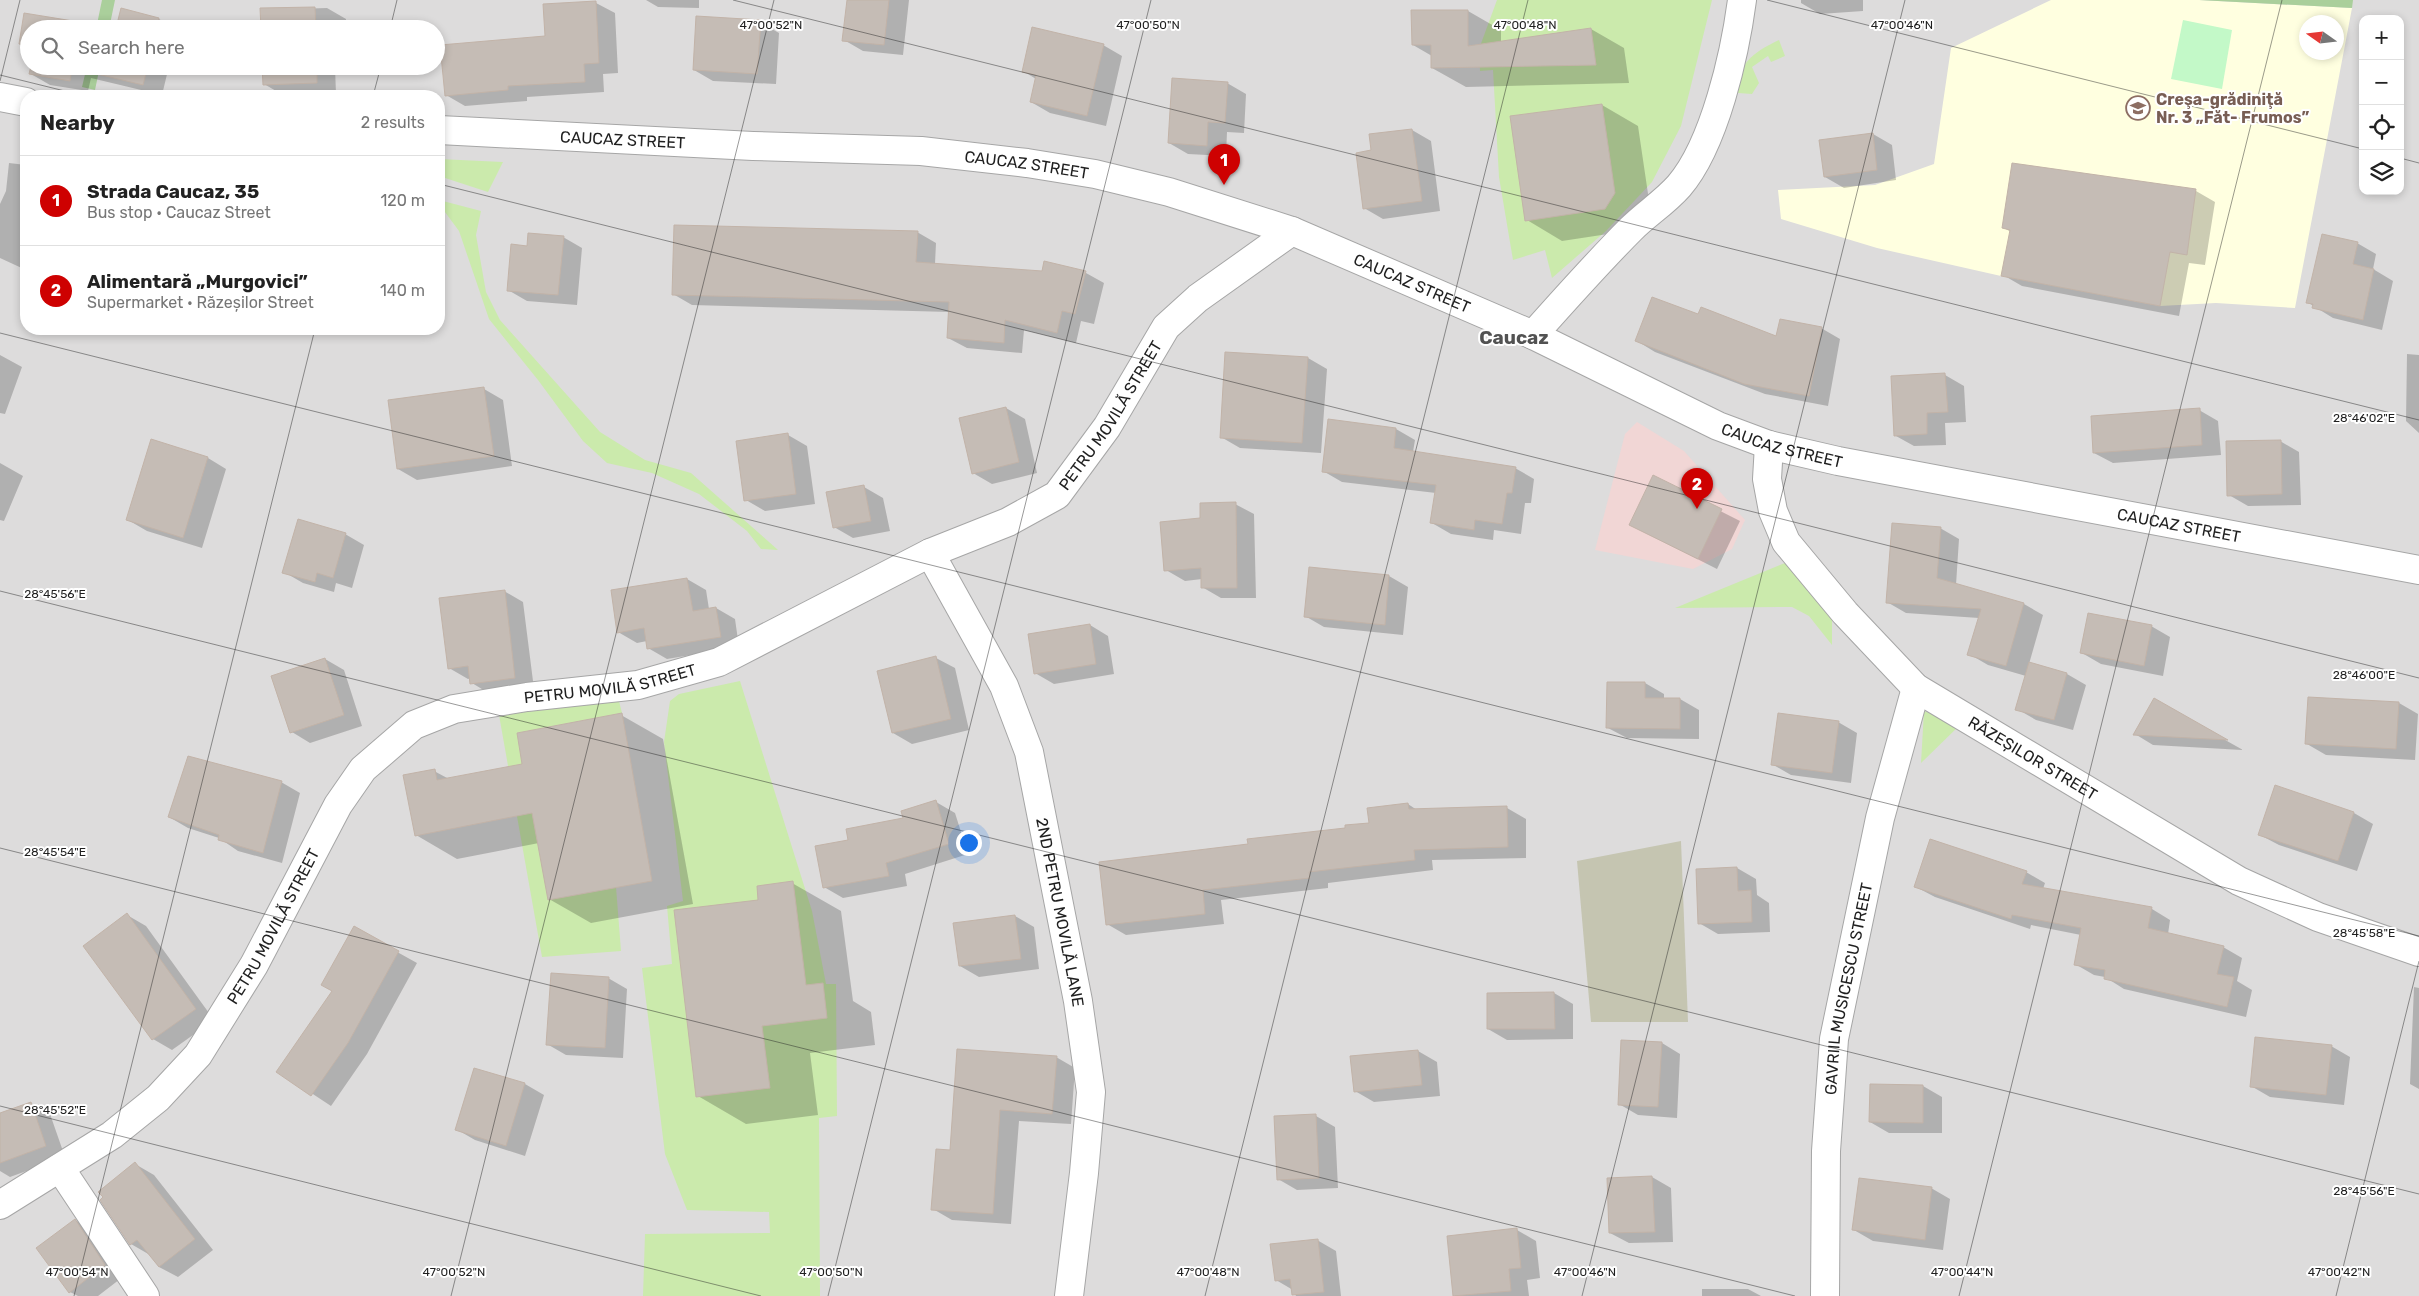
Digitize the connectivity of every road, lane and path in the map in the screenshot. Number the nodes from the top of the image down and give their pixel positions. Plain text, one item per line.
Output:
1 (1742, 0) edge
2 (445, 130) edge
3 (1292, 231) junction
4 (1533, 335) junction
5 (1769, 445) junction
6 (930, 553) junction
7 (2419, 570) edge
8 (1916, 688) junction
9 (2419, 952) edge
10 (60, 1168) junction
11 (0, 1205) edge
12 (145, 1296) edge
13 (1069, 1296) edge
14 (1825, 1296) edge

1 - 4 street
2 - 3 street, CAUCAZ STREET
3 - 4 street, CAUCAZ STREET
3 - 6 street, PETRU MOVILĂ STREET
4 - 5 street, CAUCAZ STREET
5 - 7 street, CAUCAZ STREET
5 - 8 street, RĂZEȘILOR STREET
6 - 10 street, PETRU MOVILĂ STREET
6 - 13 street, 2ND PETRU MOVILĂ LANE
8 - 9 street, RĂZEȘILOR STREET
8 - 14 street, GAVRIIL MUSICESCU STREET
10 - 11 street, PETRU MOVILĂ STREET
10 - 12 street

